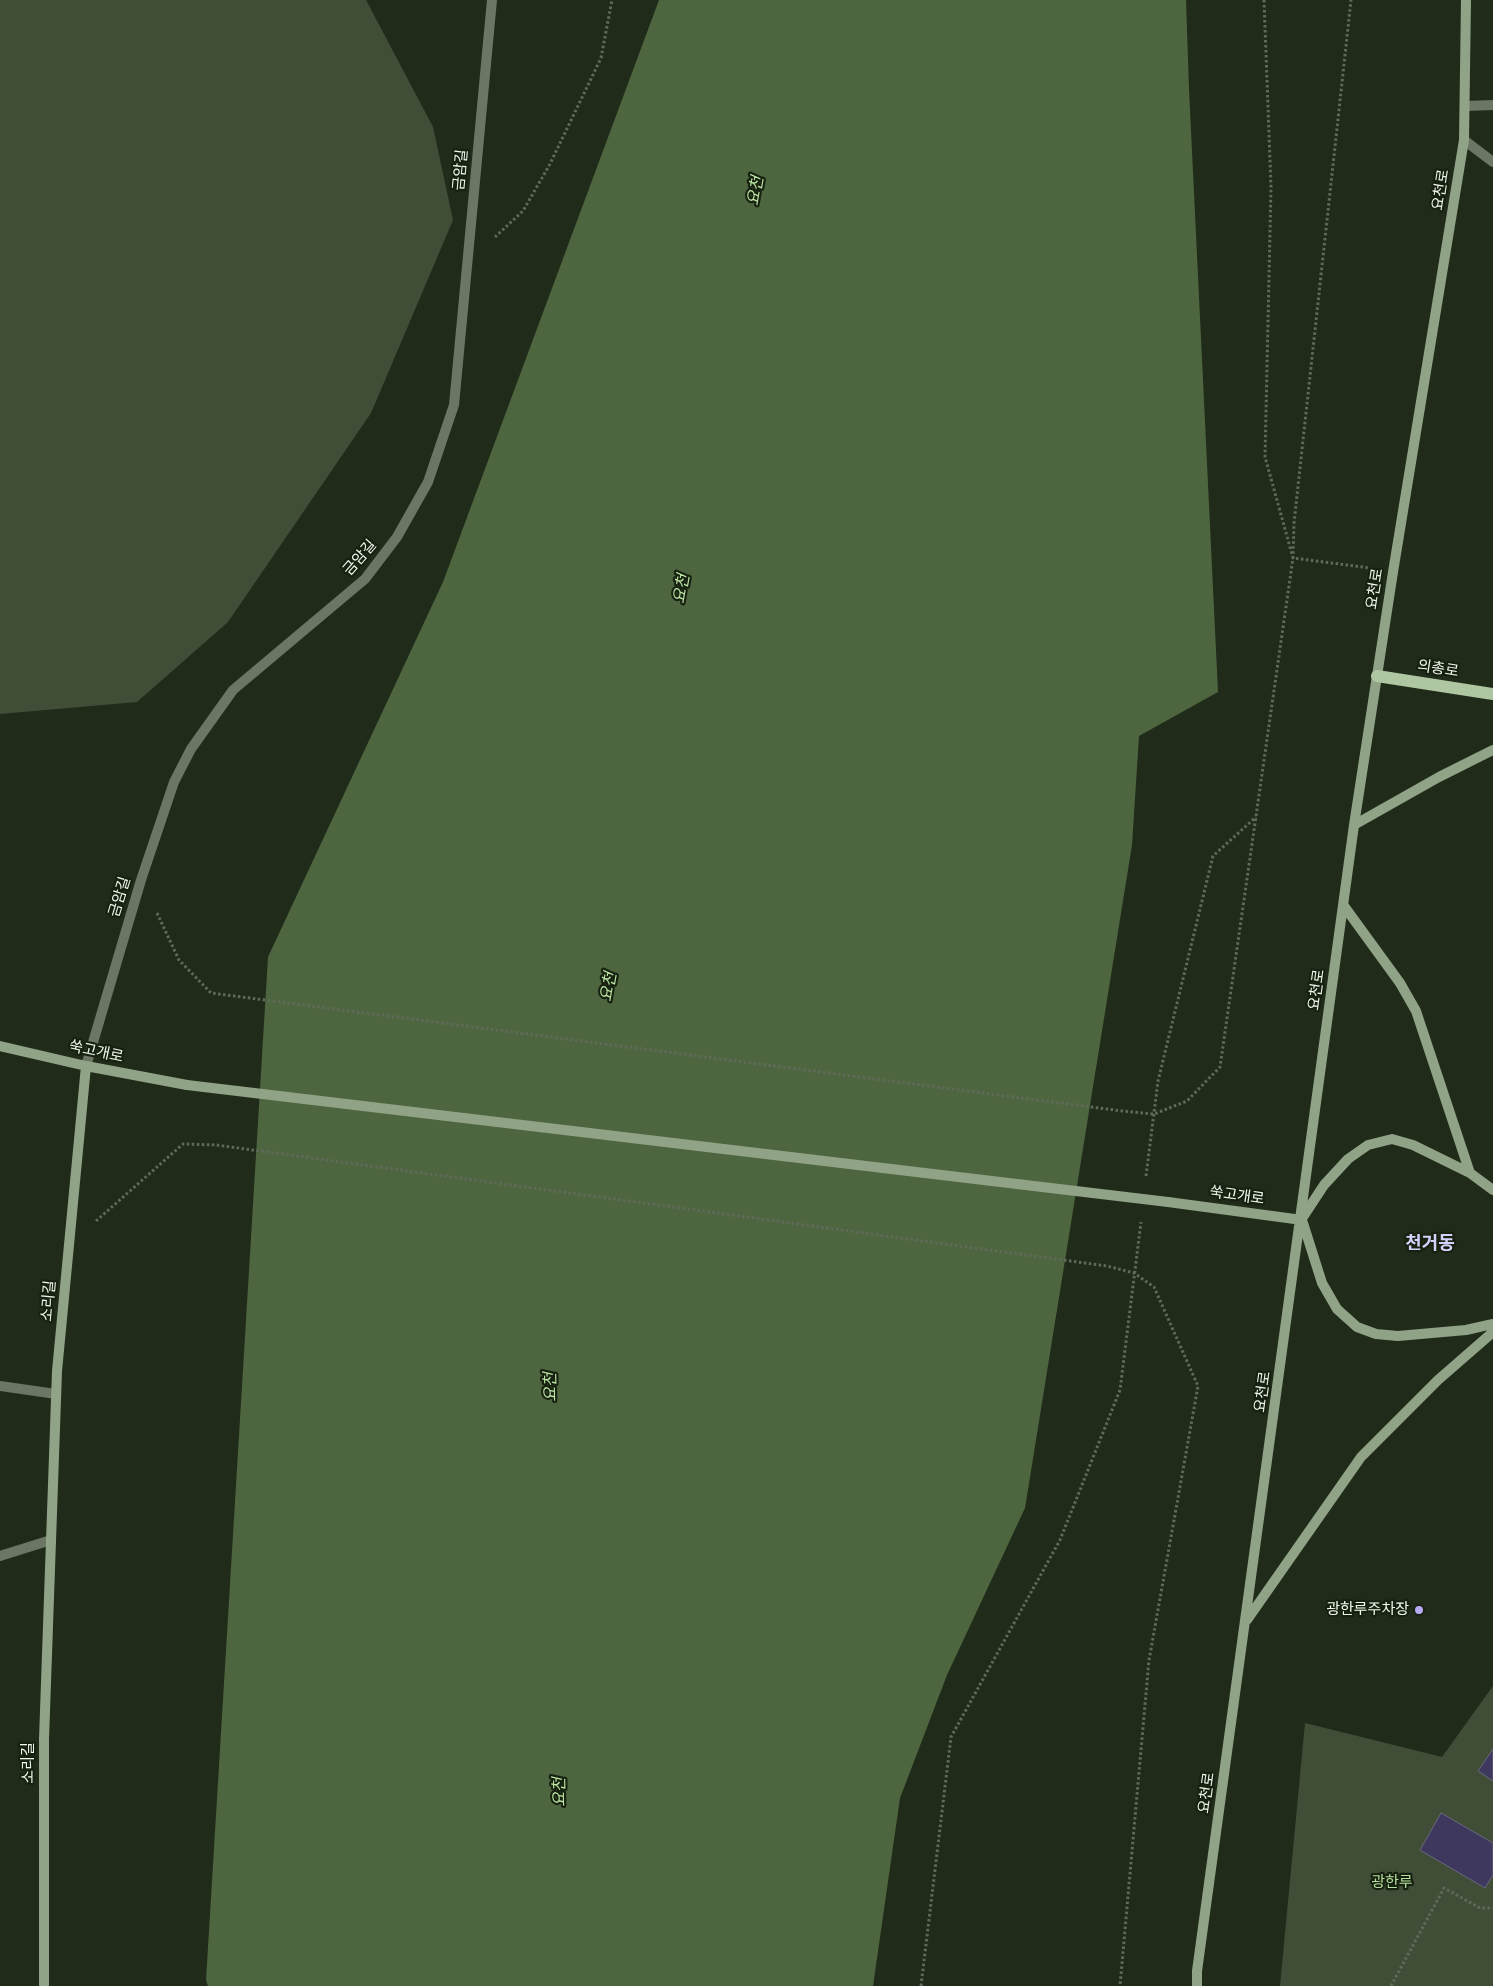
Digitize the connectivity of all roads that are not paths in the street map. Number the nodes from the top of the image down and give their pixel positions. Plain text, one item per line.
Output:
1 (492, 0) edge
2 (1466, 0) edge
3 (1493, 105) edge
4 (1465, 106) junction
5 (1464, 140) junction
6 (1493, 162) edge
7 (1377, 676) junction
8 (1493, 694) edge
9 (1493, 750) edge
10 (1354, 825) junction
11 (1344, 906) junction
12 (0, 1046) edge
13 (86, 1066) junction
14 (1470, 1173) junction
15 (1493, 1190) edge
16 (1302, 1220) junction
17 (1493, 1324) edge
18 (1493, 1332) edge
19 (0, 1386) edge
20 (56, 1394) junction
21 (51, 1540) junction
22 (0, 1556) edge
23 (1245, 1623) junction
24 (44, 1986) edge
25 (1197, 1986) edge

1 - 13 street, 금암길
2 - 4 street, 요천로
3 - 4 street
4 - 5 street, 요천로
5 - 6 street
5 - 7 street, 요천로
7 - 8 main road, 의총로
7 - 10 street, 요천로
9 - 10 street
10 - 11 street, 요천로
11 - 14 street
11 - 16 street, 요천로
12 - 13 street, 쑥고개로
13 - 16 street, 쑥고개로, bridge
13 - 20 street, 소리길
14 - 15 street
14 - 16 street
16 - 17 street
16 - 23 street, 요천로
18 - 23 street
19 - 20 street
20 - 21 street, 소리길
21 - 22 street
21 - 24 street, 소리길
23 - 25 street, 요천로

